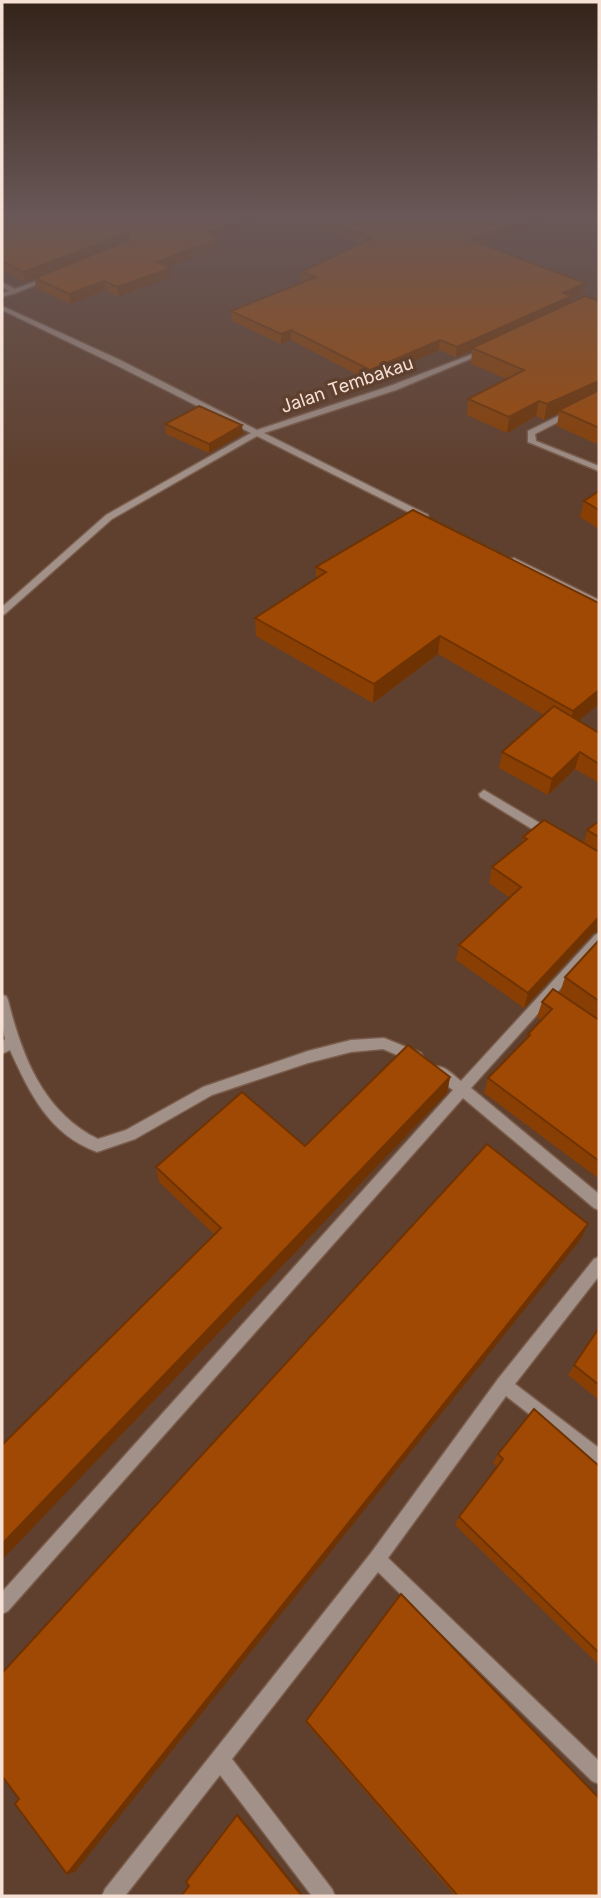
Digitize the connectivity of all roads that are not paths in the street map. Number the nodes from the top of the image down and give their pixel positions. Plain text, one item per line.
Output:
1 (2, 308) edge
2 (497, 345) edge
3 (599, 398) edge
4 (258, 432) junction
5 (599, 469) edge
6 (439, 524) edge
7 (501, 554) edge
8 (599, 603) edge
9 (2, 612) edge
10 (484, 794) dead end
11 (565, 843) edge
12 (599, 938) edge
13 (2, 1000) edge
14 (7, 1045) edge
15 (462, 1089) junction
16 (599, 1203) edge
17 (599, 1264) edge
18 (504, 1385) junction
19 (599, 1458) edge
20 (377, 1559) junction
21 (2, 1605) edge
22 (219, 1758) junction
23 (599, 1774) edge
24 (112, 1896) edge
25 (325, 1896) edge

1 - 4 street
2 - 4 street, Jalan Tembakau
3 - 5 street
4 - 6 street
4 - 9 street, Jalan Tembakau
7 - 8 street
10 - 11 street
12 - 15 street
13 - 14 street
14 - 15 street
15 - 16 street
15 - 21 street
17 - 18 street
18 - 19 street
18 - 20 street
20 - 22 street
20 - 23 street
22 - 24 street
22 - 25 street

